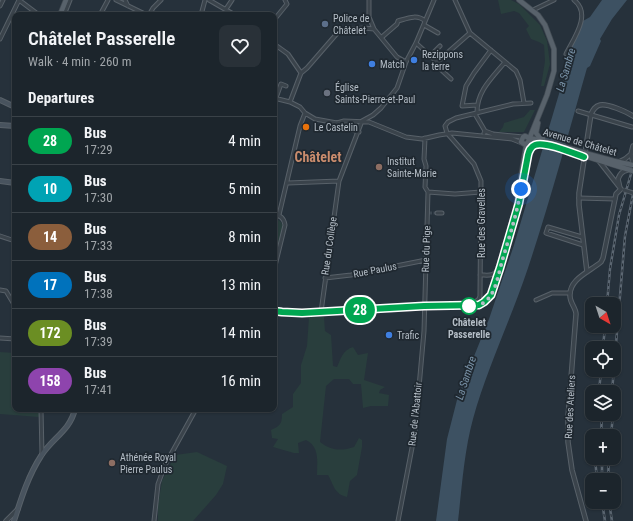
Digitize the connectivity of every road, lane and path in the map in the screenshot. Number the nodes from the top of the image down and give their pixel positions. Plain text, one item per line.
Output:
1 (3, 0) edge
2 (19, 0) edge
3 (66, 0) edge
4 (70, 0) edge
5 (108, 0) edge
6 (116, 0) edge
7 (124, 0) edge
8 (161, 0) edge
9 (205, 0) edge
10 (209, 0) edge
11 (232, 0) edge
12 (285, 0) edge
13 (369, 0) edge
14 (434, 0) edge
15 (456, 0) edge
16 (519, 0) edge
17 (554, 0) edge
18 (574, 0) edge
19 (0, 6) edge
20 (128, 6) junction
21 (226, 9) junction
22 (533, 10) junction
23 (13, 12) edge
24 (35, 12) edge
25 (61, 12) edge
26 (65, 12) edge
27 (102, 12) edge
28 (141, 12) edge
29 (150, 12) edge
30 (202, 12) edge
31 (230, 12) edge
32 (12, 14) edge
33 (277, 16) edge
34 (424, 23) junction
35 (374, 29) junction
36 (438, 33) dead end
37 (470, 33) junction
38 (382, 37) junction
39 (0, 38) edge
40 (416, 43) junction
41 (277, 46) edge
42 (440, 46) dead end
43 (491, 50) junction
44 (566, 54) dead end
45 (430, 56) junction
46 (406, 62) junction
47 (437, 62) junction
48 (505, 62) junction
49 (301, 73) junction
50 (451, 79) dead end
51 (286, 86) dead end
52 (277, 93) edge
53 (277, 99) edge
54 (0, 100) edge
55 (290, 102) junction
56 (531, 103) dead end
57 (524, 104) junction
58 (12, 105) edge
59 (477, 105) junction
60 (542, 105) junction
61 (578, 111) dead end
62 (306, 113) junction
63 (476, 113) junction
64 (591, 114) junction
65 (633, 116) edge
66 (362, 121) junction
67 (337, 123) junction
68 (0, 125) edge
69 (12, 126) edge
70 (632, 127) edge
71 (485, 131) junction
72 (359, 132) junction
73 (447, 133) junction
74 (482, 136) junction
75 (523, 136) junction
76 (425, 138) junction
77 (528, 141) junction
78 (543, 141) junction
79 (522, 143) junction
80 (633, 146) edge
81 (567, 149) junction
82 (631, 154) junction
83 (588, 156) junction
84 (599, 161) junction
85 (618, 162) junction
86 (632, 166) edge
87 (0, 181) edge
88 (339, 181) junction
89 (12, 183) edge
90 (288, 183) junction
91 (622, 189) junction
92 (428, 192) junction
93 (481, 192) junction
94 (633, 193) edge
95 (579, 198) junction
96 (616, 199) junction
97 (437, 213) tunnel mouth
98 (442, 213) dead end
99 (279, 215) joint
100 (514, 219) junction
101 (566, 232) junction
102 (0, 236) edge
103 (582, 237) junction
104 (564, 239) junction
105 (12, 240) edge
106 (583, 245) junction
107 (277, 258) edge
108 (426, 260) junction
109 (502, 260) junction
110 (587, 272) junction
111 (480, 274) junction
112 (325, 278) junction
113 (0, 290) edge
114 (570, 294) junction
115 (536, 300) dead end
116 (12, 301) edge
117 (424, 306) junction
118 (456, 306) junction
119 (277, 311) edge
120 (321, 312) junction
121 (0, 338) edge
122 (12, 339) edge
123 (41, 412) edge
124 (74, 412) edge
125 (194, 412) edge
126 (42, 455) junction
127 (18, 509) junction
128 (6, 521) edge
129 (14, 521) edge
130 (154, 521) edge
131 (398, 521) edge
132 (586, 521) edge

1 - 19 street
2 - 23 street
2 - 24 street
3 - 25 main road
4 - 26 street
5 - 27 street
6 - 20 street
7 - 20 street
8 - 29 street
9 - 30 street
10 - 21 street
11 - 21 street
12 - 33 street
13 - 35 street
14 - 34 street
15 - 37 street
16 - 22 main road
17 - 22 street
18 - 44 street
20 - 28 street
21 - 31 street
22 - 60 main road
32 - 39 street
34 - 36 street
34 - 38 street
34 - 40 street
35 - 38 street
35 - 49 street
37 - 43 street
37 - 47 street
38 - 46 street
40 - 45 street
40 - 46 street
41 - 49 street
42 - 45 street
43 - 48 street
43 - 59 street
45 - 47 street
46 - 66 street
47 - 50 street
48 - 57 street
48 - 59 street
49 - 55 street
51 - 52 street
53 - 55 street
54 - 58 main road
55 - 62 street
56 - 57 street
57 - 63 street
59 - 63 street
60 - 75 main road
60 - 77 main road
60 - 78 main road
61 - 64 street
62 - 67 street
62 - 90 street
63 - 71 street
63 - 73 street
64 - 65 street
64 - 70 street
64 - 95 street
66 - 67 street
66 - 72 street, Rue du Collège
66 - 76 street, Avenue de Châtelet
67 - 72 street
68 - 69 main road
71 - 74 street
71 - 75 street, Avenue de Châtelet
72 - 88 street, Rue du Collège
73 - 74 street, Avenue de Châtelet
73 - 76 street, Avenue de Châtelet
73 - 93 street, Rue des Gravelles
74 - 79 street, Avenue de Châtelet
75 - 77 main road, Avenue de Châtelet
75 - 79 main road
76 - 92 street, Rue du Pige
77 - 78 main road, Avenue de Châtelet
77 - 79 main road, Avenue de Châtelet
77 - 100 main road
78 - 81 main road, Avenue de Châtelet
78 - 81 main road, Avenue de Châtelet
78 - 100 main road
80 - 82 street
81 - 83 main road, Avenue de Châtelet, bridge
82 - 85 street
82 - 86 street
83 - 84 main road, Avenue de Châtelet
83 - 85 main road, Avenue de Châtelet
84 - 86 main road, Avenue de Châtelet
84 - 91 street
85 - 86 main road, Avenue de Châtelet
86 - 91 street
87 - 89 main road
88 - 90 street
88 - 112 street, Rue du Collège
90 - 99 street
91 - 94 street, bridge
91 - 96 street
92 - 93 street
92 - 108 street, Rue du Pige
93 - 111 street, Rue des Gravelles
95 - 96 street
95 - 103 street
96 - 110 street
97 - 98 street
99 - 107 street
100 - 109 main road
101 - 103 street
101 - 104 street
101 - 104 street
102 - 105 street
103 - 106 street
104 - 106 street
106 - 110 street
108 - 112 street, Rue Paulus
108 - 117 street, Rue du Pige
109 - 111 street
109 - 118 main road
110 - 114 street
111 - 118 street, Rue des Gravelles
112 - 120 street, Rue du Collège
113 - 116 street
114 - 115 street
114 - 132 street, Rue des Ateliers
117 - 118 main road
117 - 120 main road
117 - 131 street, Rue de l'Abattoir
119 - 120 main road
121 - 122 street
123 - 126 street
124 - 126 main road
125 - 130 street
126 - 127 main road
127 - 128 street
127 - 129 main road

